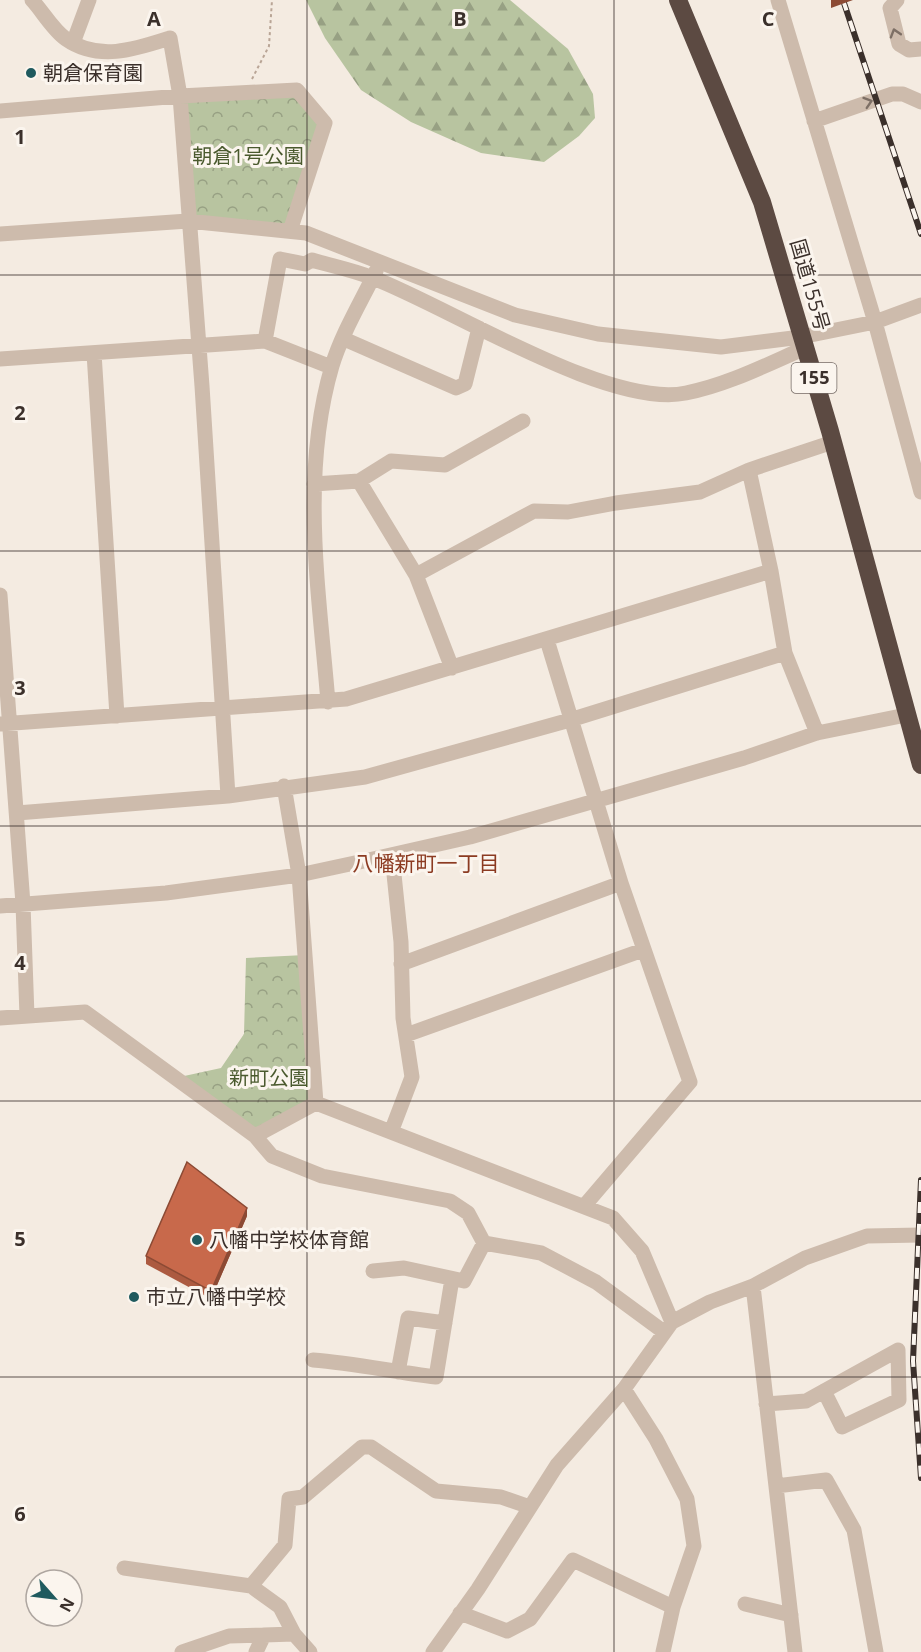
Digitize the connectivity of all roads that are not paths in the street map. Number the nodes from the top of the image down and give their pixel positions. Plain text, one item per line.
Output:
1 (33, 0) edge
2 (89, 0) edge
3 (678, 0) edge
4 (778, 0) edge
5 (897, 0) edge
6 (72, 43) junction
7 (921, 50) edge
8 (180, 96) junction
9 (921, 102) edge
10 (0, 111) edge
11 (814, 121) junction
12 (188, 221) junction
13 (290, 231) junction
14 (0, 234) edge
15 (376, 271) junction
16 (921, 305) edge
17 (875, 322) junction
18 (479, 328) junction
19 (344, 339) junction
20 (266, 341) junction
21 (803, 342) junction
22 (198, 346) junction
23 (94, 353) junction
24 (0, 359) edge
25 (331, 367) junction
26 (523, 421) dead end
27 (833, 442) junction
28 (749, 470) junction
29 (359, 481) junction
30 (314, 484) junction
31 (921, 492) edge
32 (771, 571) junction
33 (416, 576) junction
34 (0, 595) edge
35 (547, 640) junction
36 (786, 653) junction
37 (452, 668) junction
38 (328, 702) junction
39 (222, 708) junction
40 (906, 715) junction
41 (117, 716) junction
42 (570, 720) junction
43 (4, 723) edge
44 (817, 733) junction
45 (921, 765) edge
46 (284, 786) junction
47 (228, 796) junction
48 (596, 800) junction
49 (17, 813) junction
50 (392, 855) junction
51 (299, 875) junction
52 (621, 883) junction
53 (23, 904) junction
54 (0, 906) edge
55 (643, 950) junction
56 (401, 964) junction
57 (27, 1016) junction
58 (0, 1018) edge
59 (406, 1035) junction
60 (315, 1103) junction
61 (391, 1132) junction
62 (255, 1136) junction
63 (585, 1205) junction
64 (921, 1235) edge
65 (484, 1243) junction
66 (373, 1271) dead end
67 (452, 1280) junction
68 (753, 1286) junction
69 (445, 1323) junction
70 (668, 1327) junction
71 (313, 1360) dead end
72 (398, 1372) junction
73 (624, 1389) junction
74 (824, 1391) junction
75 (766, 1404) junction
76 (776, 1486) junction
77 (530, 1507) junction
78 (124, 1568) dead end
79 (251, 1586) junction
80 (745, 1604) dead end
81 (673, 1606) junction
82 (460, 1613) junction
83 (791, 1615) junction
84 (294, 1634) junction
85 (264, 1635) junction
86 (182, 1652) edge
87 (256, 1652) edge
88 (310, 1652) edge
89 (433, 1652) edge
90 (663, 1652) edge
91 (795, 1652) edge
92 (876, 1652) edge

1 - 6 street
2 - 6 street
3 - 21 highway, 国道155号 / 155
4 - 11 street
7 -> 5 street
6 - 8 street
8 - 10 street
8 - 12 street
8 - 13 street
11 -> 9 street
11 - 17 street
12 - 13 street
12 - 14 street
12 - 22 street
13 - 15 street
15 - 18 street
15 - 19 street
15 - 20 street
15 - 21 street
16 - 17 street
17 - 21 street
17 - 31 street
18 - 19 street
18 - 21 street
19 - 25 street
20 - 22 street
20 - 25 street
21 - 27 highway, 国道155号 / 155
22 - 23 street
22 - 39 street
23 - 24 street
23 - 41 street
25 - 30 street
26 - 29 street
27 - 28 street
27 - 40 highway, 国道155号 / 155
28 - 32 street
28 - 33 street
29 - 30 street
29 - 33 street
30 - 38 street
32 - 35 street
32 - 36 street
33 - 37 street
34 - 43 street
35 - 37 street
35 - 42 street
36 - 42 street
36 - 44 street
37 - 38 street
38 - 39 street
39 - 41 street
39 - 47 street
40 - 44 street
40 - 45 highway, 国道155号 / 155
41 - 43 street
42 - 46 street
42 - 48 street
43 - 49 street
44 - 48 street
46 - 47 street
46 - 51 street
47 - 49 street
48 - 50 street
48 - 52 street
49 - 53 street
50 - 51 street
50 - 56 street
51 - 53 street
51 - 60 street
52 - 55 street
52 - 56 street
53 - 54 street
53 - 57 street
55 - 59 street
55 - 63 street
56 - 59 street
57 - 58 street
57 - 62 street
59 - 61 street
60 - 61 street
60 - 62 street
61 - 63 street
62 - 65 street
63 - 70 street
64 - 68 street
65 - 67 street
65 - 70 street
66 - 67 street
67 - 69 street
68 - 70 street
68 - 75 street
69 - 72 street
69 - 72 street
70 - 73 street
71 - 72 street
73 - 77 street
73 - 81 street
74 - 74 street
74 - 75 street
75 - 76 street
76 - 83 street
76 - 92 street
77 - 79 street
77 - 82 street
78 - 79 street
79 - 84 street
80 - 83 street
81 - 82 street
81 - 90 street
82 - 89 street
83 - 91 street
84 - 85 street
84 - 88 street
85 - 86 street
85 - 87 street

